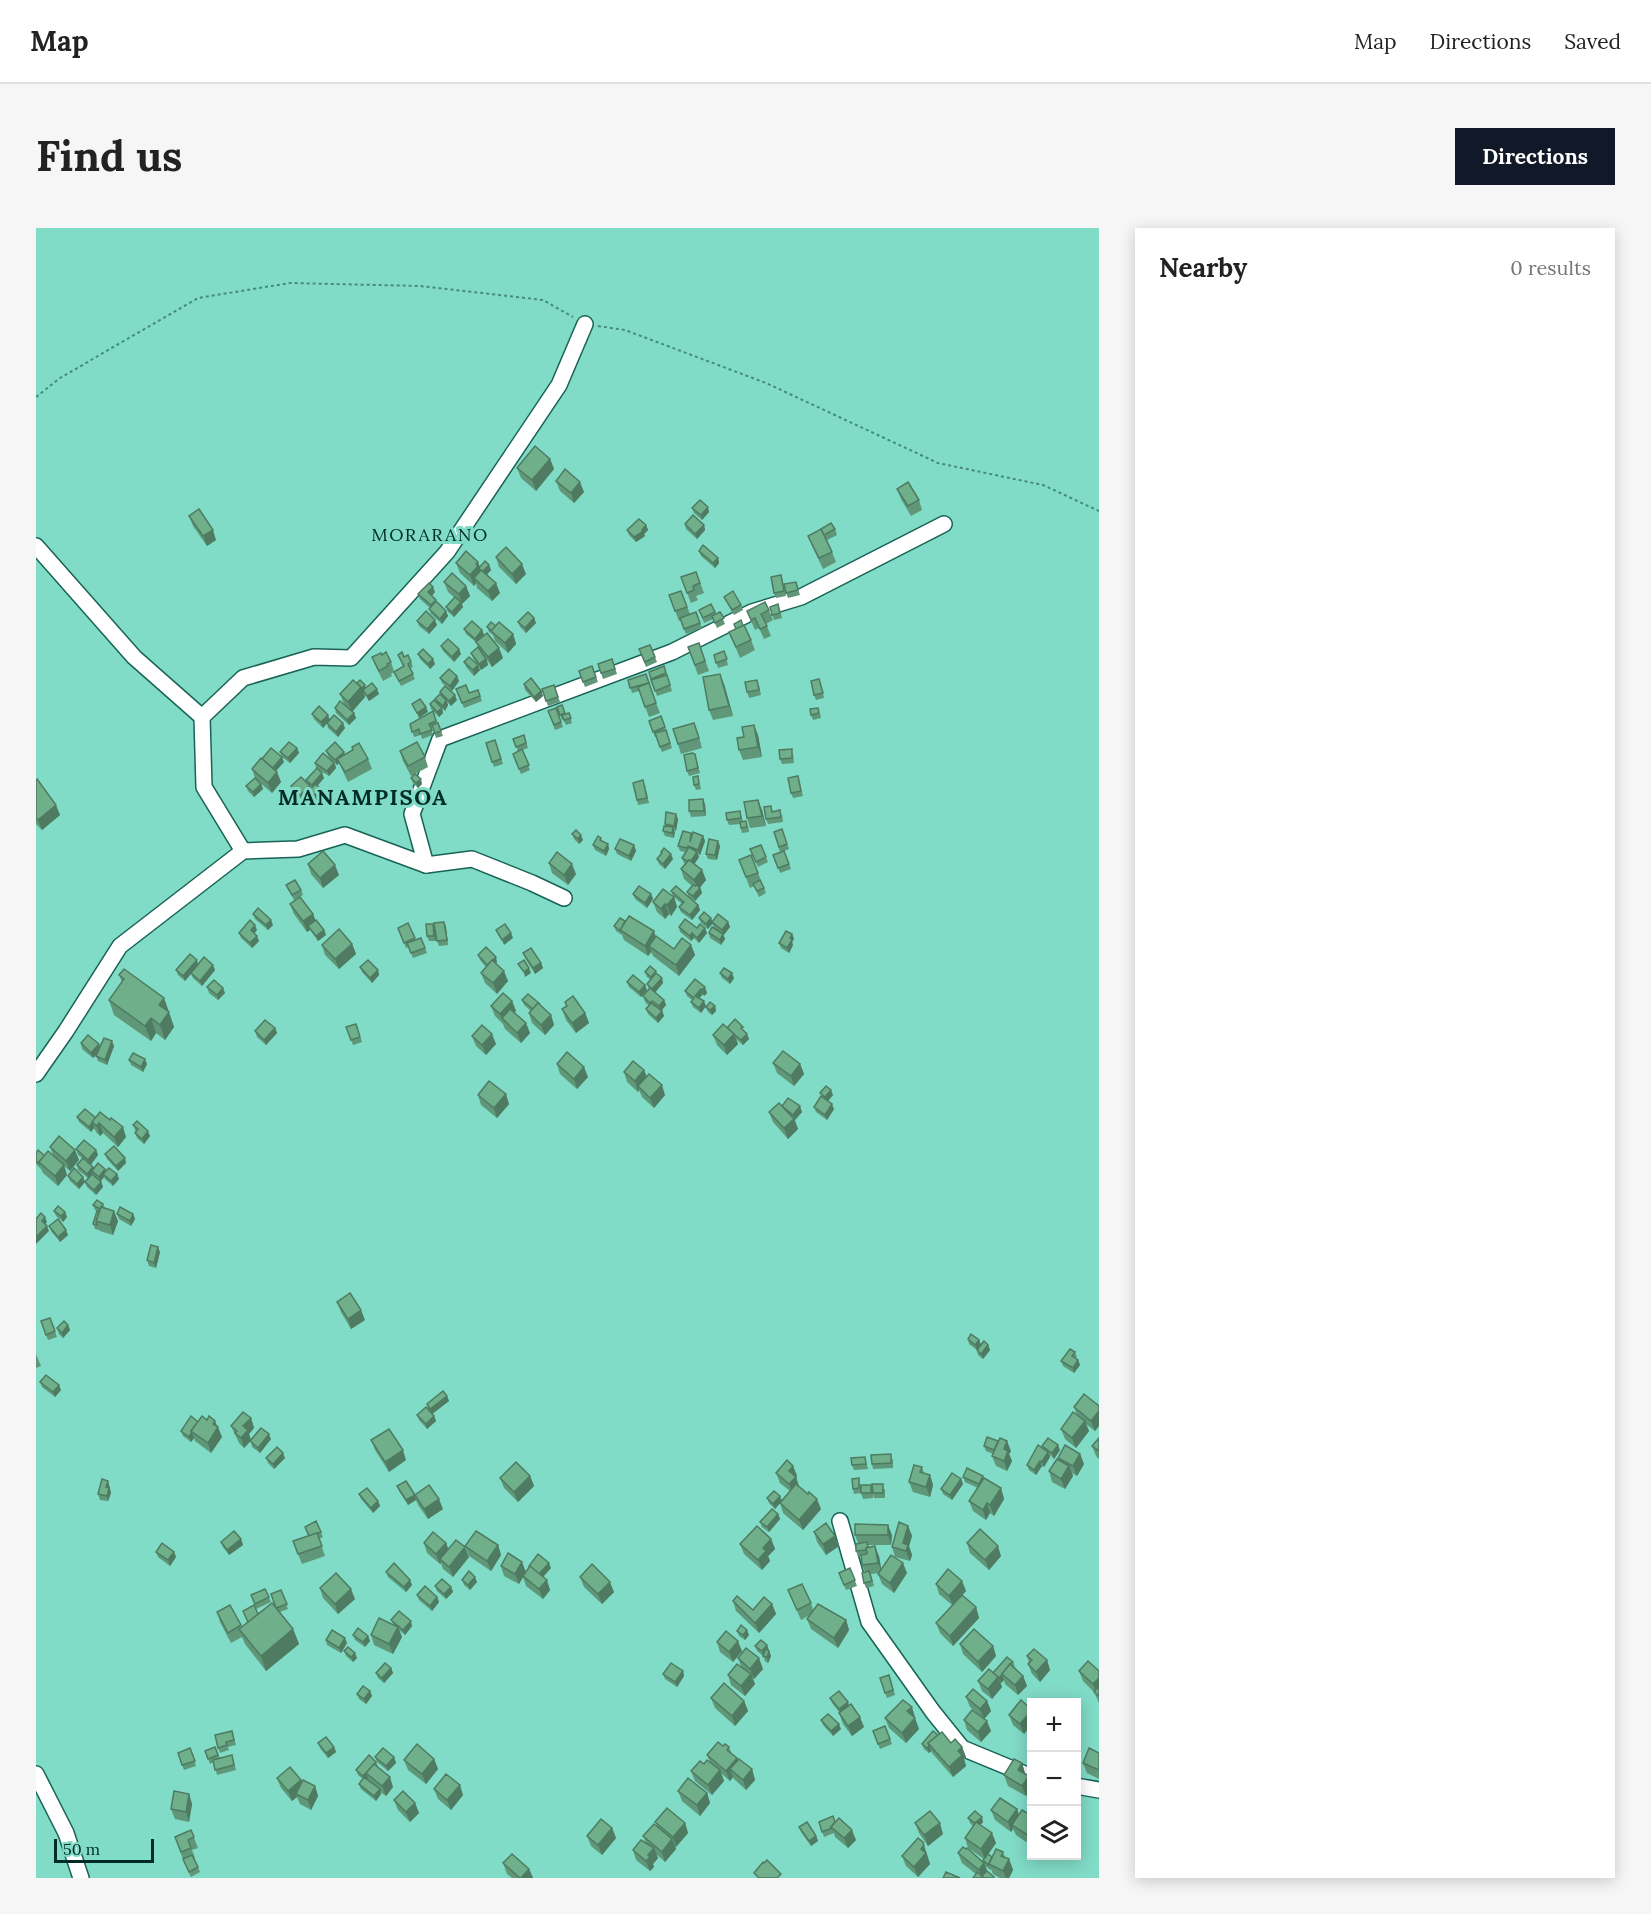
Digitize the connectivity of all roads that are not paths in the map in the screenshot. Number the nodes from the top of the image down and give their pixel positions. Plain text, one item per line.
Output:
1 (585, 324) dead end
2 (944, 524) dead end
3 (36, 546) edge
4 (202, 717) junction
5 (243, 851) junction
6 (426, 865) junction
7 (564, 898) dead end
8 (36, 1074) edge
9 (840, 1521) dead end
10 (36, 1774) edge
11 (1027, 1775) edge
12 (1081, 1787) edge
13 (1099, 1790) edge
14 (81, 1878) edge

1 - 4 street
2 - 6 street
3 - 4 street
4 - 5 street
5 - 6 street
5 - 8 street
6 - 7 street
9 - 11 street
10 - 14 street
12 - 13 street

